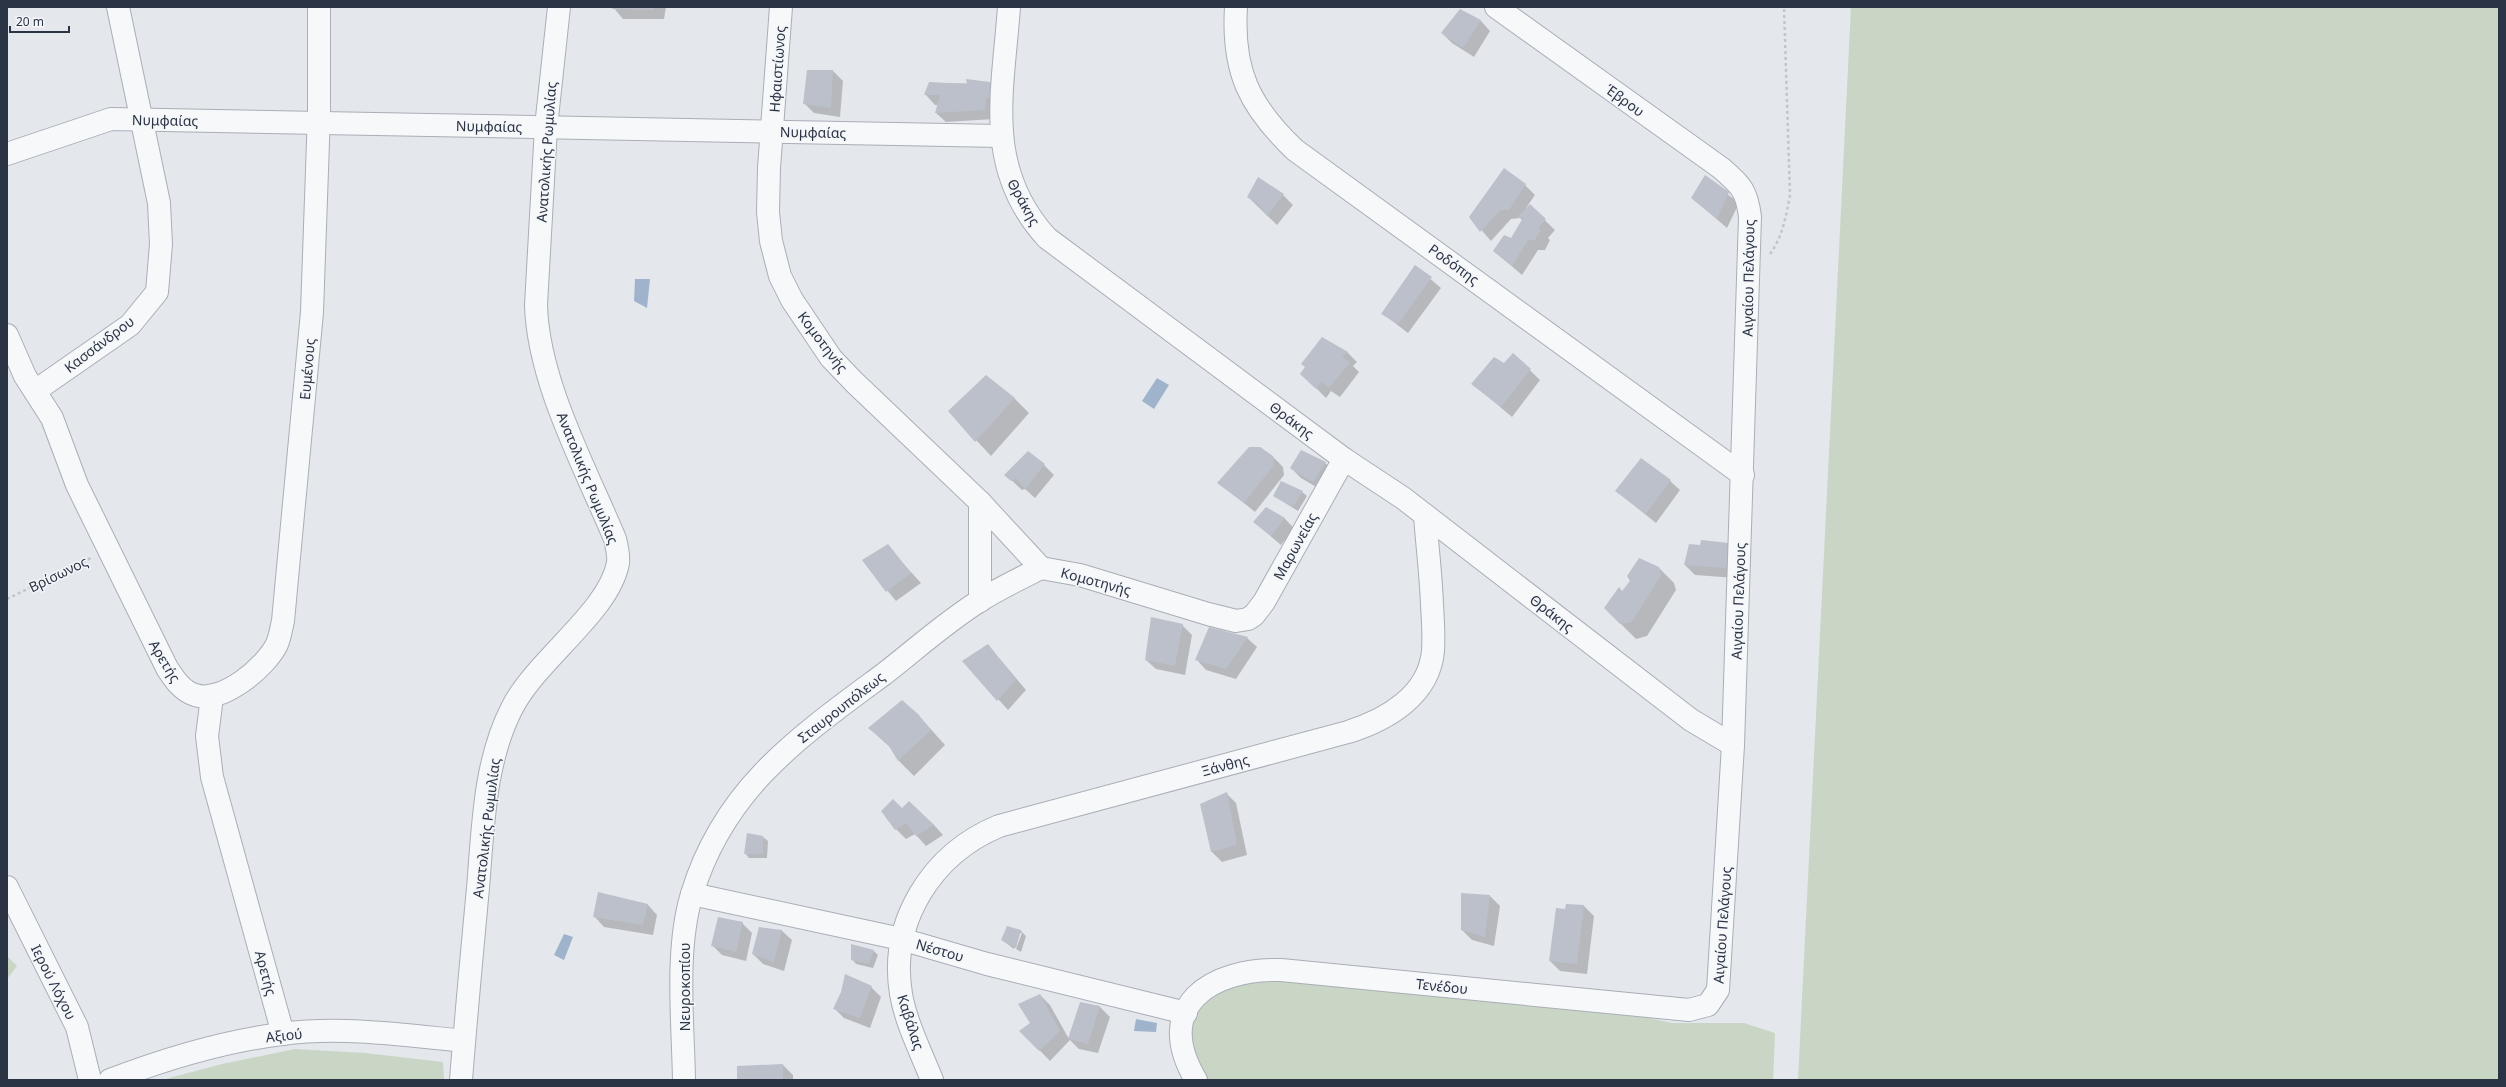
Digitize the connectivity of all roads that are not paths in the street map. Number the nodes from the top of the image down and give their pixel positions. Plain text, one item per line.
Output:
1 (118, 7) edge
2 (319, 7) edge
3 (559, 7) edge
4 (781, 7) edge
5 (1009, 7) edge
6 (1236, 7) edge
7 (1496, 7) edge
8 (142, 119) junction
9 (319, 123) junction
10 (546, 127) junction
11 (772, 132) junction
12 (1001, 136) junction
13 (7, 154) edge
14 (1748, 199) joint
15 (7, 335) edge
16 (35, 391) junction
17 (1344, 459) junction
18 (1743, 475) junction
19 (980, 502) junction
20 (1425, 514) junction
21 (1041, 568) junction
22 (980, 601) junction
23 (1236, 620) joint
24 (212, 697) junction
25 (1732, 745) junction
26 (7, 887) edge
27 (692, 894) junction
28 (901, 939) junction
29 (1712, 1002) joint
30 (1186, 1013) junction
31 (283, 1034) junction
32 (464, 1041) junction
33 (90, 1080) edge
34 (110, 1080) edge
35 (461, 1080) edge
36 (684, 1080) edge
37 (932, 1080) edge
38 (1196, 1080) edge

1 - 8 street, Κασσάνδρου
2 - 9 street, Ευμένους
3 - 10 street, Ανατολικής Ρωμυλίας
4 - 11 street, Ηφαιστίωνος
5 - 12 street, Θράκης
6 - 18 street, Ροδόπης
7 - 14 street, Έβρου
8 - 9 street, Νυμφαίας
8 - 13 street, Νυμφαίας
8 - 16 street, Κασσάνδρου
9 - 10 street, Νυμφαίας
9 - 24 street, Ευμένους
10 - 11 street, Νυμφαίας
10 - 32 street, Ανατολικής Ρωμυλίας
11 - 12 street, Νυμφαίας
11 - 19 street, Κομοτηνής
12 - 17 street, Θράκης
14 - 18 street, Αιγαίου Πελάγους
15 - 16 street, Αρετής
16 - 24 street, Αρετής
17 - 20 street, Θράκης
17 - 23 street, Μαρωνείας
18 - 25 street, Αιγαίου Πελάγους
19 - 21 street, Κομοτηνής
19 - 22 street
20 - 25 street, Θράκης
20 - 28 street, Ξάνθης
21 - 22 street, Σταυρουπόλεως
21 - 23 street, Κομοτηνής
22 - 27 street, Σταυρουπόλεως
24 - 31 street, Αρετής
25 - 29 street, Αιγαίου Πελάγους
26 - 33 street, Ιερού Λόχου
27 - 28 street, Νέστου
27 - 36 street, Νευροκοπίου
28 - 30 street, Νέστου
28 - 37 street, Καβάλας
29 - 30 street, Τενέδου
30 - 38 street
31 - 32 street, Αξιού
31 - 34 street, Αξιού
32 - 35 street, Ανατολικής Ρωμυλίας

